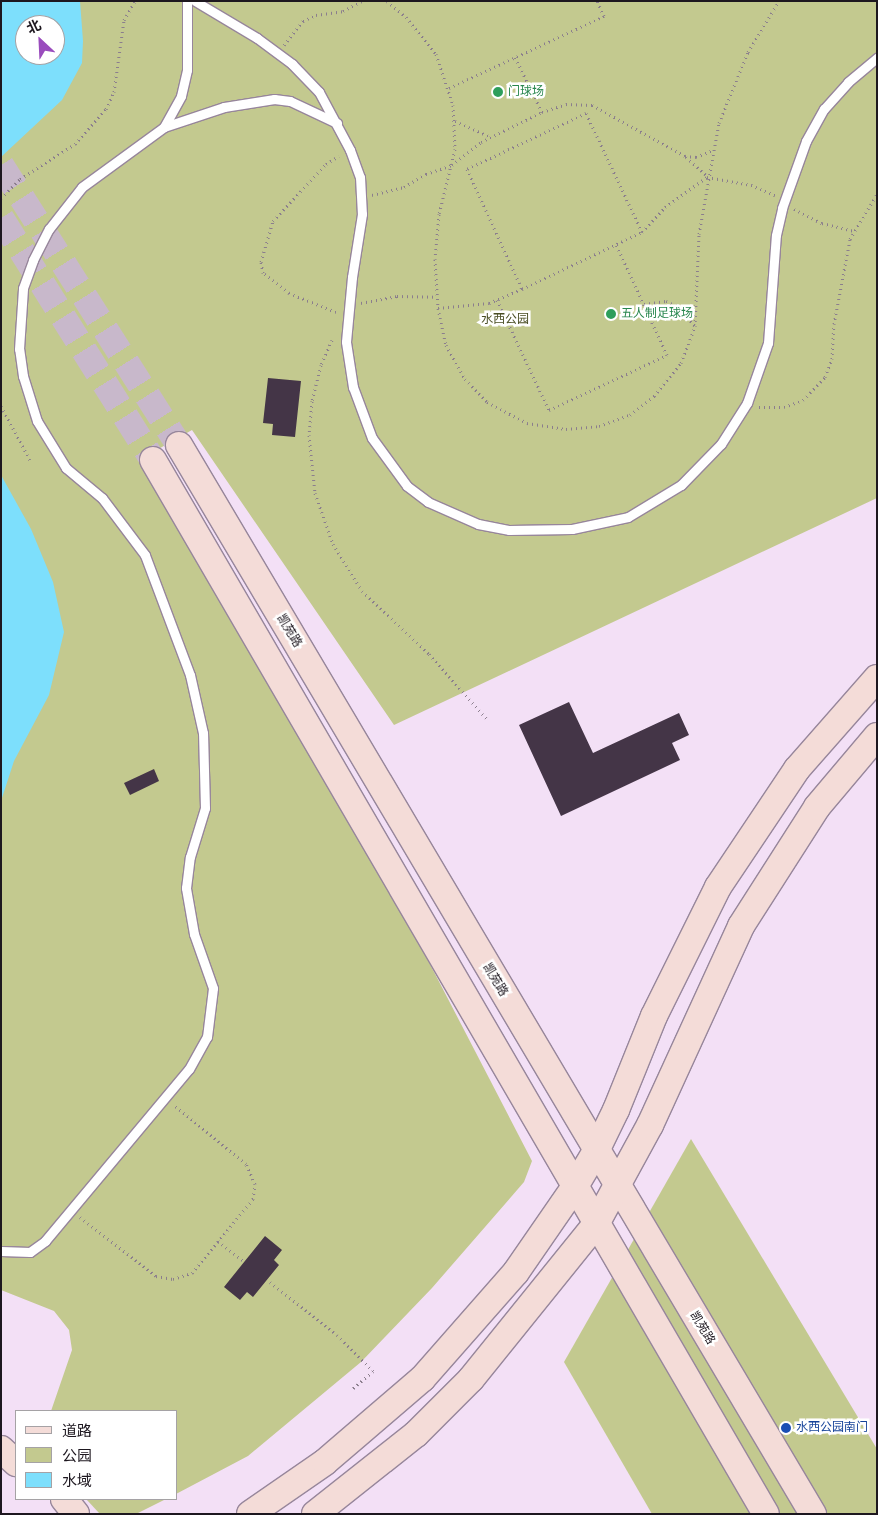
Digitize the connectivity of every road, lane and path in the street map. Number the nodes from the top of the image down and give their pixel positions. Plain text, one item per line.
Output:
1 (135, 1) edge
2 (186, 1) edge
3 (195, 1) edge
4 (362, 1) edge
5 (387, 1) edge
6 (597, 1) edge
7 (779, 1) edge
8 (280, 55) junction
9 (515, 57) junction
10 (877, 58) edge
11 (449, 88) junction
12 (542, 112) junction
13 (455, 121) junction
14 (337, 123) junction
15 (164, 127) junction
16 (491, 137) junction
17 (350, 150) junction
18 (713, 150) junction
19 (685, 156) junction
20 (452, 165) junction
21 (707, 177) junction
22 (877, 194) edge
23 (363, 196) junction
24 (1, 198) edge
25 (784, 201) junction
26 (853, 231) junction
27 (642, 232) junction
28 (616, 244) junction
29 (522, 289) junction
30 (436, 298) junction
31 (497, 300) junction
32 (348, 304) junction
33 (644, 304) junction
34 (438, 308) junction
35 (346, 316) junction
36 (695, 326) junction
37 (747, 403) junction
38 (1, 406) edge
39 (179, 445) tunnel mouth
40 (30, 460) dead end
41 (153, 460) tunnel mouth
42 (877, 678) edge
43 (486, 718) dead end
44 (877, 736) edge
45 (165, 1098) junction
46 (616, 1110) junction
47 (650, 1125) junction
48 (596, 1151) junction
49 (613, 1187) junction
50 (574, 1188) junction
51 (72, 1210) junction
52 (596, 1224) junction
53 (218, 1241) junction
54 (654, 1247) junction
55 (1, 1251) edge
56 (242, 1260) dead end
57 (270, 1282) dead end
58 (630, 1282) junction
59 (352, 1389) dead end
60 (1, 1437) edge
61 (1, 1449) edge
62 (15, 1449) edge
63 (15, 1462) edge
64 (53, 1500) edge
65 (65, 1500) edge
66 (62, 1514) edge
67 (76, 1514) edge
68 (250, 1514) edge
69 (315, 1514) edge
70 (766, 1514) edge
71 (813, 1514) edge

1 - 24 path
2 - 15 lane
3 - 8 lane
4 - 8 path
5 - 11 path
6 - 9 path
7 - 18 path
8 - 14 lane
9 - 11 path
9 - 12 path
10 - 25 lane
11 - 13 path
12 - 16 path
12 - 19 path
13 - 16 path
13 - 20 path
14 - 15 lane
14 - 17 lane
15 - 45 lane
16 - 20 path
17 - 23 lane
17 - 35 path
18 - 19 path
18 - 21 path
19 - 21 path
20 - 23 path
20 - 30 path
21 - 25 path
21 - 27 path
21 - 36 path
22 - 26 path
23 - 32 lane
25 - 26 path
25 - 37 lane
26 - 37 path
27 - 28 path
27 - 29 path
28 - 29 path
28 - 33 path
29 - 31 path
30 - 32 path
30 - 34 path
31 - 33 path
31 - 34 path
32 - 35 lane
33 - 36 path
34 - 36 path
35 - 37 lane
35 - 43 path
38 - 40 path
39 - 48 main road, 凯苑路
41 - 50 main road
42 - 46 main road
44 - 47 main road
45 - 51 lane
45 - 53 path
46 - 48 main road
46 - 49 main road
47 - 49 main road
47 - 54 main road
48 - 49 main road, 凯苑路
48 - 50 main road
49 - 52 main road
49 - 54 main road, 凯苑路
49 - 58 main road
50 - 52 main road
50 - 68 main road
51 - 53 path
51 - 55 lane
52 - 58 main road
52 - 69 main road
53 - 56 path
54 - 71 main road, 凯苑路
57 - 59 path
58 - 70 main road
60 - 62 main road
61 - 63 main road
64 - 66 main road
65 - 67 main road

